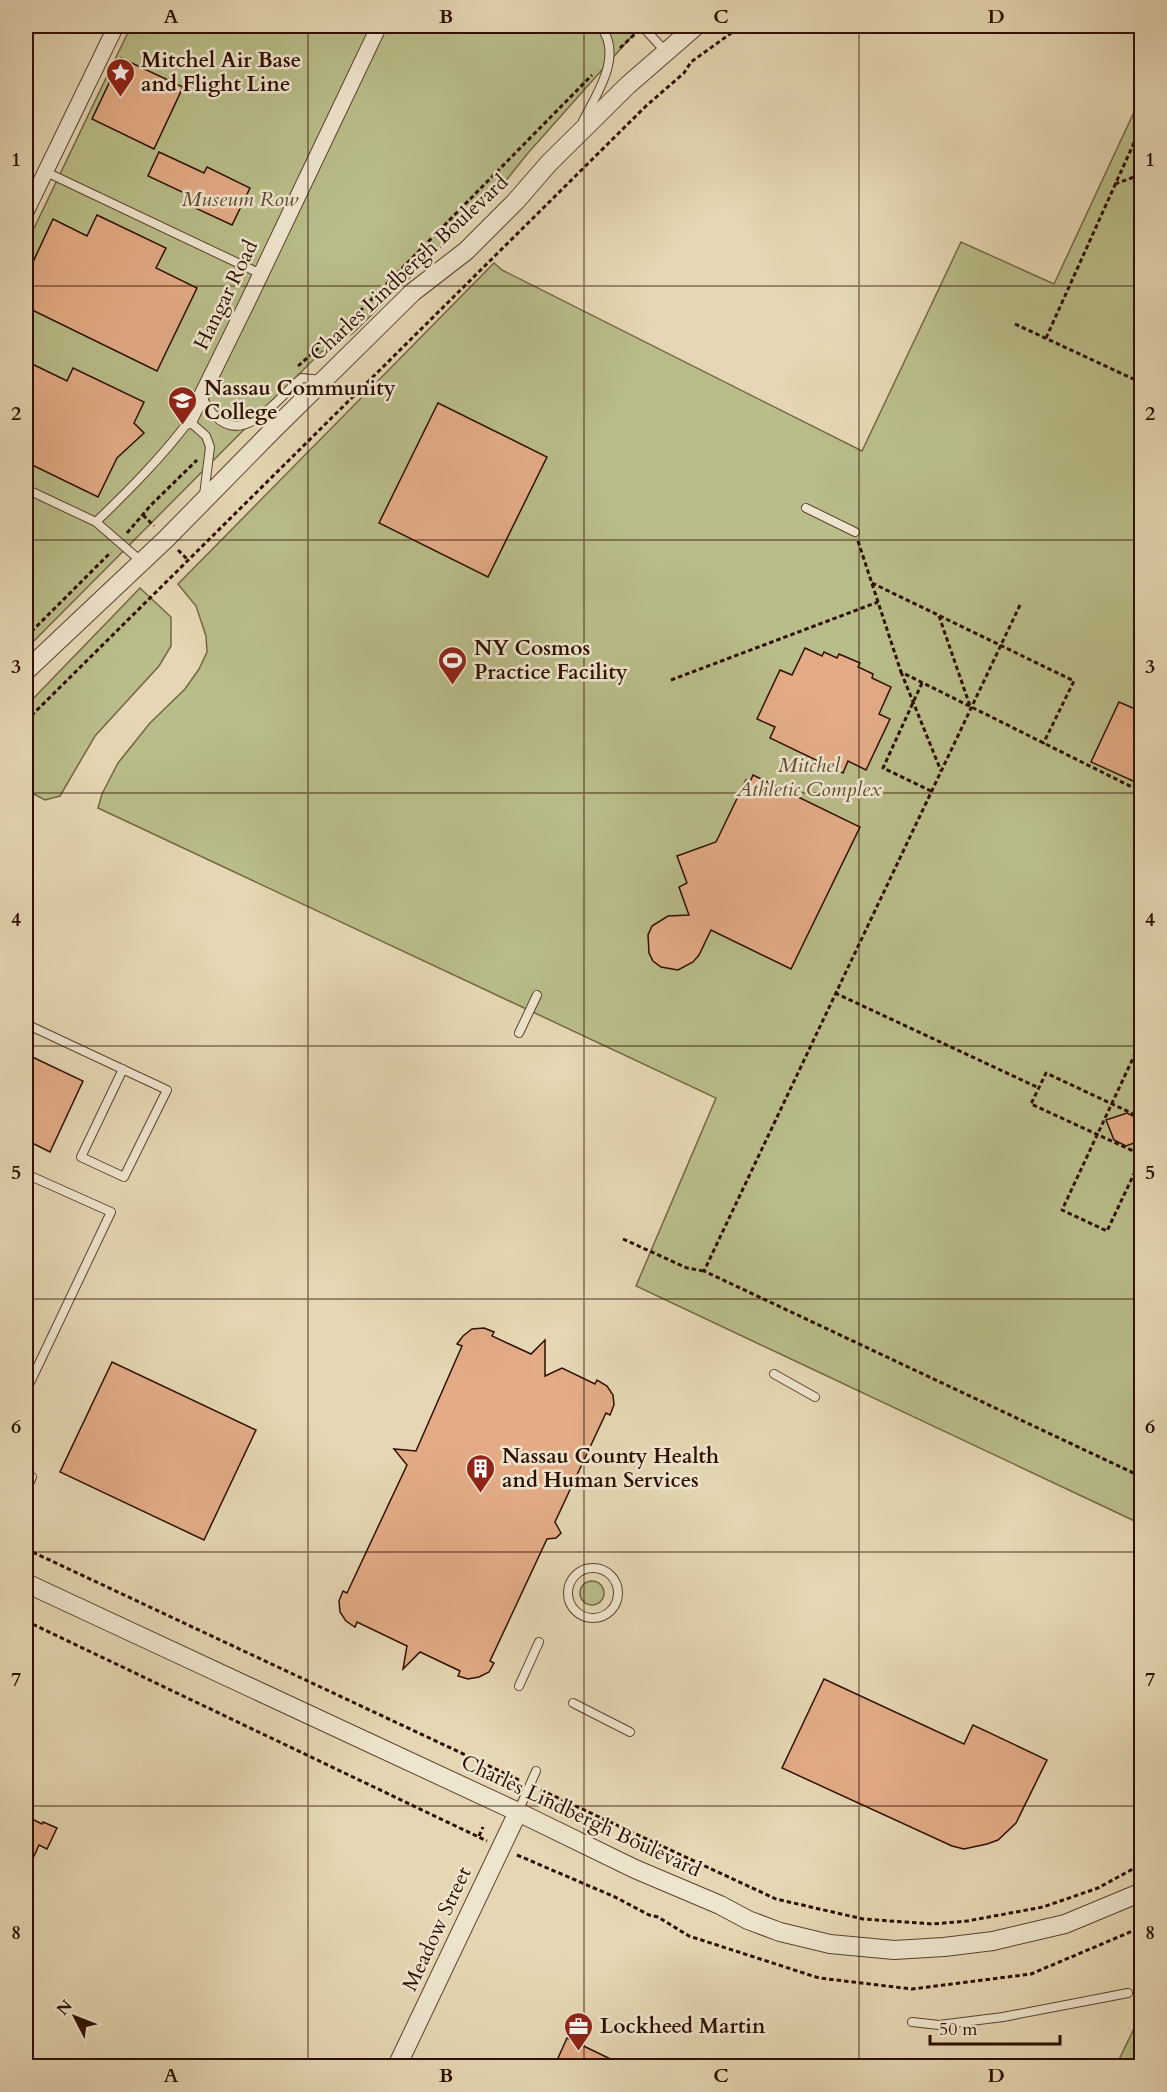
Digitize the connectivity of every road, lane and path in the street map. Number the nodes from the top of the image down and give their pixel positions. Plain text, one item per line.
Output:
1 (116, 26) edge
2 (379, 26) edge
3 (600, 26) edge
4 (696, 26) edge
5 (741, 26) edge
6 (643, 27) edge
7 (666, 52) junction
8 (609, 60) junction
9 (1142, 125) edge
10 (576, 137) junction
11 (44, 171) junction
12 (1142, 174) edge
13 (1115, 184) junction
14 (26, 212) edge
15 (261, 274) junction
16 (1015, 324) dead end
17 (1046, 338) junction
18 (295, 368) dead end
19 (323, 380) junction
20 (1142, 383) edge
21 (200, 395) junction
22 (189, 421) junction
23 (210, 447) junction
24 (26, 489) edge
25 (203, 501) junction
26 (806, 508) dead end
27 (96, 522) junction
28 (855, 532) joint
29 (120, 543) junction
30 (142, 562) junction
31 (872, 582) junction
32 (878, 602) junction
33 (1020, 605) dead end
34 (939, 615) junction
35 (26, 637) edge
36 (1001, 645) junction
37 (26, 670) edge
38 (901, 672) junction
39 (671, 680) dead end
40 (922, 683) junction
41 (914, 703) junction
42 (970, 708) junction
43 (26, 720) edge
44 (1043, 744) junction
45 (940, 771) junction
46 (931, 791) junction
47 (1142, 792) edge
48 (835, 993) junction
49 (537, 995) dead end
50 (26, 1024) edge
51 (519, 1033) dead end
52 (1142, 1039) edge
53 (123, 1069) junction
54 (1039, 1088) junction
55 (1111, 1104) junction
56 (1142, 1118) edge
57 (1097, 1135) junction
58 (1142, 1156) edge
59 (26, 1174) edge
60 (623, 1239) dead end
61 (704, 1271) junction
62 (774, 1374) dead end
63 (26, 1390) edge
64 (815, 1397) dead end
65 (32, 1477) dead end
66 (1142, 1477) edge
67 (28, 1486) dead end
68 (26, 1550) edge
69 (26, 1583) edge
70 (597, 1618) joint
71 (539, 1642) dead end
72 (519, 1686) dead end
73 (573, 1703) dead end
74 (630, 1732) dead end
75 (536, 1771) dead end
76 (505, 1774) junction
77 (503, 1780) dead end
78 (530, 1785) junction
79 (549, 1794) junction
80 (546, 1800) dead end
81 (518, 1812) junction
82 (483, 1827) dead end
83 (479, 1836) dead end
84 (1142, 1864) edge
85 (1142, 1892) edge
86 (1128, 1993) dead end
87 (912, 2022) dead end
88 (397, 2067) edge

1 - 11 street
2 - 15 street, Hangar Road
3 - 8 lane
4 - 7 street, Charles Lindbergh Boulevard
5 - 43 path
6 - 7 lane
6 - 8 path
7 - 10 street, Charles Lindbergh Boulevard
8 - 10 lane
8 - 18 path
9 - 13 path
10 - 19 street, Charles Lindbergh Boulevard
11 - 14 street
11 - 15 lane
12 - 13 path
13 - 17 path
15 - 21 street, Hangar Road
16 - 17 path
17 - 20 path
19 - 21 lane
19 - 25 street, Charles Lindbergh Boulevard
21 - 22 street, Hangar Road
22 - 23 lane
22 - 27 lane
23 - 25 lane
23 - 29 path
24 - 27 lane
25 - 30 street, Charles Lindbergh Boulevard
26 - 28 lane
27 - 29 lane
28 - 31 path
29 - 30 lane
29 - 35 path
30 - 37 street, Charles Lindbergh Boulevard
31 - 32 path
31 - 34 path
32 - 38 path
32 - 39 path
33 - 36 path
34 - 36 path
34 - 42 path
36 - 42 path
36 - 44 path
38 - 40 path
38 - 41 path
40 - 41 path
40 - 42 path
41 - 45 path
41 - 46 path
42 - 44 path
42 - 45 path
44 - 47 path
45 - 46 path
46 - 48 path
48 - 54 path
48 - 61 path
49 - 51 lane
50 - 53 lane
52 - 55 path
53 - 53 lane
54 - 55 path
54 - 57 path
55 - 56 path
55 - 57 path
57 - 58 path
57 - 58 path
59 - 63 lane
60 - 61 path
61 - 66 path
62 - 64 lane
65 - 67 lane
68 - 76 path
69 - 81 street, Charles Lindbergh Boulevard
70 - 70 lane
71 - 72 lane
73 - 74 lane
75 - 78 lane
76 - 77 path
76 - 78 path
78 - 79 path
78 - 81 lane
79 - 80 path
79 - 84 path
81 - 85 street, Charles Lindbergh Boulevard
81 - 88 street, Meadow Street
82 - 83 path
86 - 87 lane

